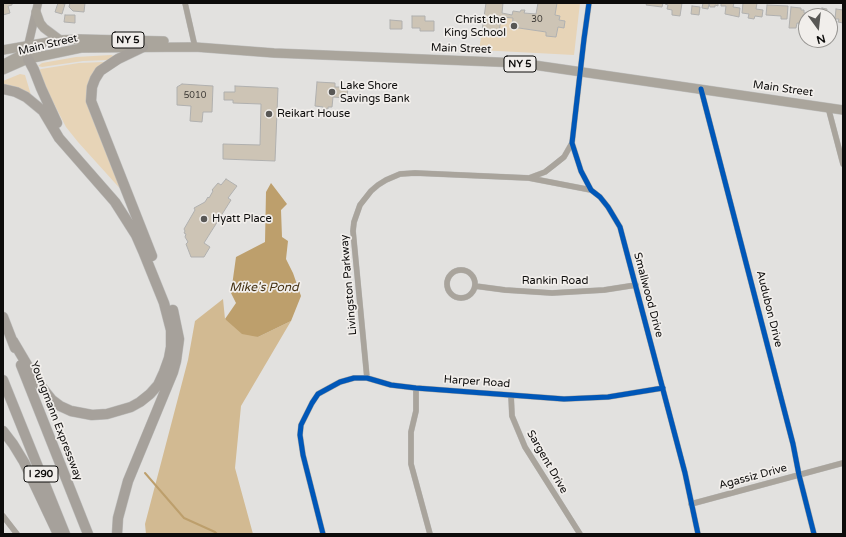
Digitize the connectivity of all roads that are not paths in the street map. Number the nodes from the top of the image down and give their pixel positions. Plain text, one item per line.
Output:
1 (38, 3) edge
2 (185, 3) edge
3 (589, 3) edge
4 (36, 12) junction
5 (80, 39) junction
6 (60, 40) junction
7 (28, 46) junction
8 (195, 47) junction
9 (143, 48) junction
10 (3, 50) edge
11 (28, 59) junction
12 (3, 65) edge
13 (3, 70) edge
14 (581, 72) junction
15 (3, 89) edge
16 (701, 89) junction
17 (828, 108) junction
18 (843, 110) edge
19 (43, 111) junction
20 (572, 143) junction
21 (843, 164) edge
22 (529, 178) junction
23 (591, 190) junction
24 (146, 240) junction
25 (636, 285) junction
26 (475, 286) junction
27 (3, 317) edge
28 (12, 342) junction
29 (367, 378) junction
30 (3, 380) edge
31 (416, 388) junction
32 (662, 388) junction
33 (510, 395) junction
34 (3, 430) edge
35 (843, 463) edge
36 (799, 475) junction
37 (690, 504) junction
38 (3, 516) edge
39 (17, 534) edge
40 (58, 534) edge
41 (65, 534) edge
42 (88, 534) edge
43 (117, 534) edge
44 (324, 534) edge
45 (430, 534) edge
46 (580, 534) edge
47 (698, 534) edge
48 (814, 534) edge

1 - 4 street
2 - 8 street
3 - 14 street, Smallwood Drive
4 - 6 main road
4 - 7 street
5 - 6 main road, Main Street / NY 5
5 - 8 main road, Main Street / NY 5
5 - 11 main road
6 - 7 main road, Main Street / NY 5
7 - 10 main road, Main Street / NY 5
7 - 11 main road
7 - 12 main road
8 - 9 main road, Main Street / NY 5
8 - 14 main road, Main Street / NY 5
9 - 11 main road, Main Street / NY 5
9 - 24 highway
11 - 13 main road, Main Street / NY 5
11 - 19 highway
11 - 24 highway
14 - 16 main road, Main Street / NY 5
14 - 20 street, Smallwood Drive
15 - 19 highway
16 - 17 main road, Main Street / NY 5
16 - 36 street, Audubon Drive
17 - 18 main road, Main Street / NY 5
17 - 21 street
19 - 28 highway
20 - 22 street, Livingston Parkway
20 - 23 street, Smallwood Drive
22 - 23 street, Livingston Parkway
22 - 29 street, Livingston Parkway
23 - 25 street, Smallwood Drive
24 - 43 highway
25 - 26 street, Rankin Road
25 - 32 street, Smallwood Drive
26 - 26 street
27 - 28 highway, Youngmann Expressway / I 290
28 - 42 highway, Youngmann Expressway / I 290
29 - 31 street, Harper Road
29 - 44 street, Harper Road
30 - 41 highway, I 290
31 - 33 street, Harper Road
31 - 45 street
32 - 33 street, Harper Road
32 - 37 street, Smallwood Drive
33 - 46 street, Sargent Drive
34 - 40 highway
35 - 36 street, Agassiz Drive
36 - 37 street, Agassiz Drive
36 - 48 street, Audubon Drive
37 - 47 street, Smallwood Drive
38 - 39 street

